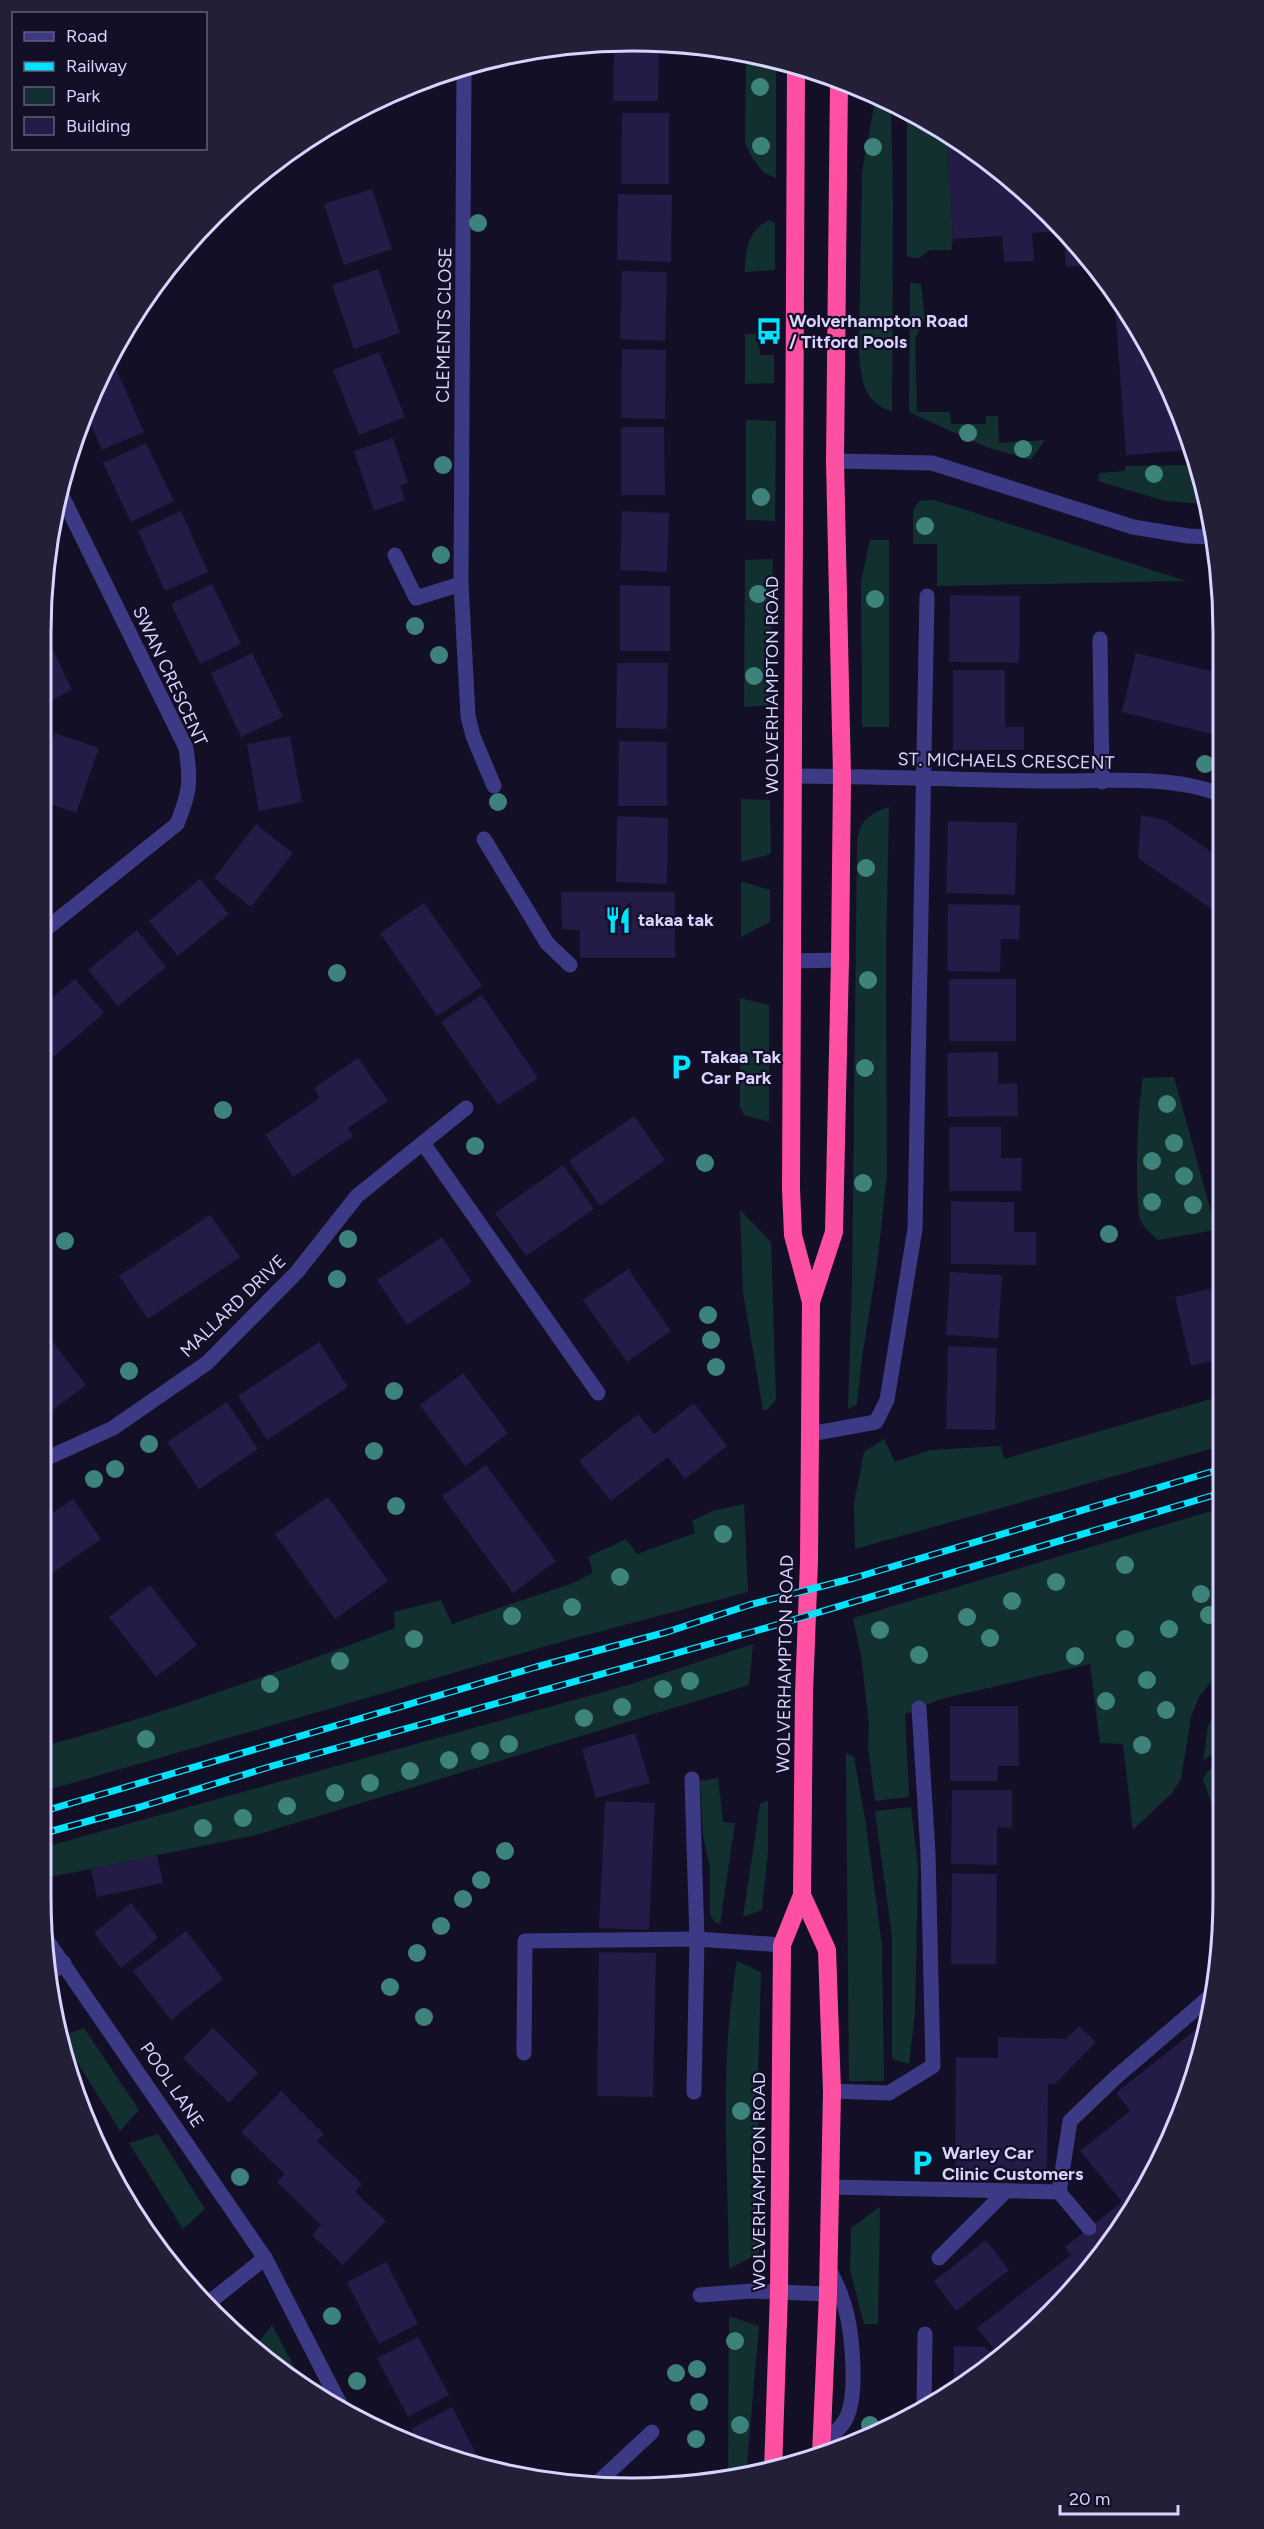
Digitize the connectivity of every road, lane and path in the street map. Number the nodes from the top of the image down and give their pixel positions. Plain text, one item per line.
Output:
1 (796, 75) edge
2 (464, 76) edge
3 (839, 89) edge
4 (835, 461) junction
5 (66, 504) edge
6 (1205, 537) edge
7 (395, 555) dead end
8 (461, 584) junction
9 (927, 596) dead end
10 (1100, 639) dead end
11 (792, 776) junction
12 (842, 776) junction
13 (923, 780) junction
14 (1102, 782) junction
15 (494, 786) dead end
16 (1213, 792) edge
17 (484, 839) dead end
18 (51, 925) edge
19 (840, 960) junction
20 (792, 961) junction
21 (570, 965) dead end
22 (466, 1108) dead end
23 (423, 1143) junction
24 (811, 1302) junction
25 (598, 1393) dead end
26 (810, 1434) junction
27 (51, 1456) edge
28 (919, 1708) dead end
29 (692, 1779) dead end
30 (802, 1894) junction
31 (697, 1939) junction
32 (782, 1945) junction
33 (53, 1949) edge
34 (64, 1963) junction
35 (56, 1969) edge
36 (1203, 2002) edge
37 (524, 2053) dead end
38 (832, 2091) junction
39 (694, 2092) dead end
40 (830, 2187) junction
41 (1006, 2191) junction
42 (1059, 2192) junction
43 (1089, 2228) dead end
44 (266, 2258) junction
45 (939, 2258) dead end
46 (829, 2268) junction
47 (779, 2292) junction
48 (828, 2294) junction
49 (700, 2295) dead end
50 (213, 2299) edge
51 (925, 2334) dead end
52 (337, 2397) edge
53 (924, 2399) edge
54 (652, 2432) dead end
55 (826, 2444) edge
56 (821, 2446) edge
57 (773, 2460) edge
58 (603, 2477) edge

1 - 11 highway, WOLVERHAMPTON ROAD
2 - 8 street, CLEMENTS CLOSE
3 - 4 highway, WOLVERHAMPTON ROAD
4 - 6 street
4 - 12 highway, WOLVERHAMPTON ROAD
5 - 18 street, SWAN CRESCENT
7 - 8 street
8 - 15 street, CLEMENTS CLOSE
9 - 13 street
10 - 14 street
11 - 12 street, ST. MICHAELS CRESCENT
11 - 20 highway, WOLVERHAMPTON ROAD
12 - 13 street, ST. MICHAELS CRESCENT
12 - 19 highway, WOLVERHAMPTON ROAD
13 - 14 street, ST. MICHAELS CRESCENT
13 - 26 street
14 - 16 street, ST. MICHAELS CRESCENT
17 - 21 street
19 - 20 street
19 - 24 highway, WOLVERHAMPTON ROAD
20 - 24 highway, WOLVERHAMPTON ROAD
22 - 23 street, MALLARD DRIVE
23 - 25 street
23 - 27 street, MALLARD DRIVE
24 - 26 highway, WOLVERHAMPTON ROAD
26 - 30 highway, WOLVERHAMPTON ROAD
28 - 38 street
29 - 31 street
30 - 32 highway, WOLVERHAMPTON ROAD
30 - 38 highway, WOLVERHAMPTON ROAD
31 - 32 street
31 - 37 street
31 - 39 street
32 - 47 highway, WOLVERHAMPTON ROAD
33 - 34 street, POOL LANE
34 - 35 street
34 - 44 street, POOL LANE
36 - 42 street
38 - 40 highway, WOLVERHAMPTON ROAD
40 - 41 street
40 - 46 highway, WOLVERHAMPTON ROAD
41 - 42 street
41 - 45 street
42 - 43 street
44 - 50 street
44 - 52 street, POOL LANE
46 - 48 highway, WOLVERHAMPTON ROAD
46 - 55 street, WOLVERHAMPTON ROAD
47 - 48 street
47 - 49 street
47 - 57 highway, WOLVERHAMPTON ROAD
48 - 56 highway, WOLVERHAMPTON ROAD
51 - 53 street
54 - 58 street

